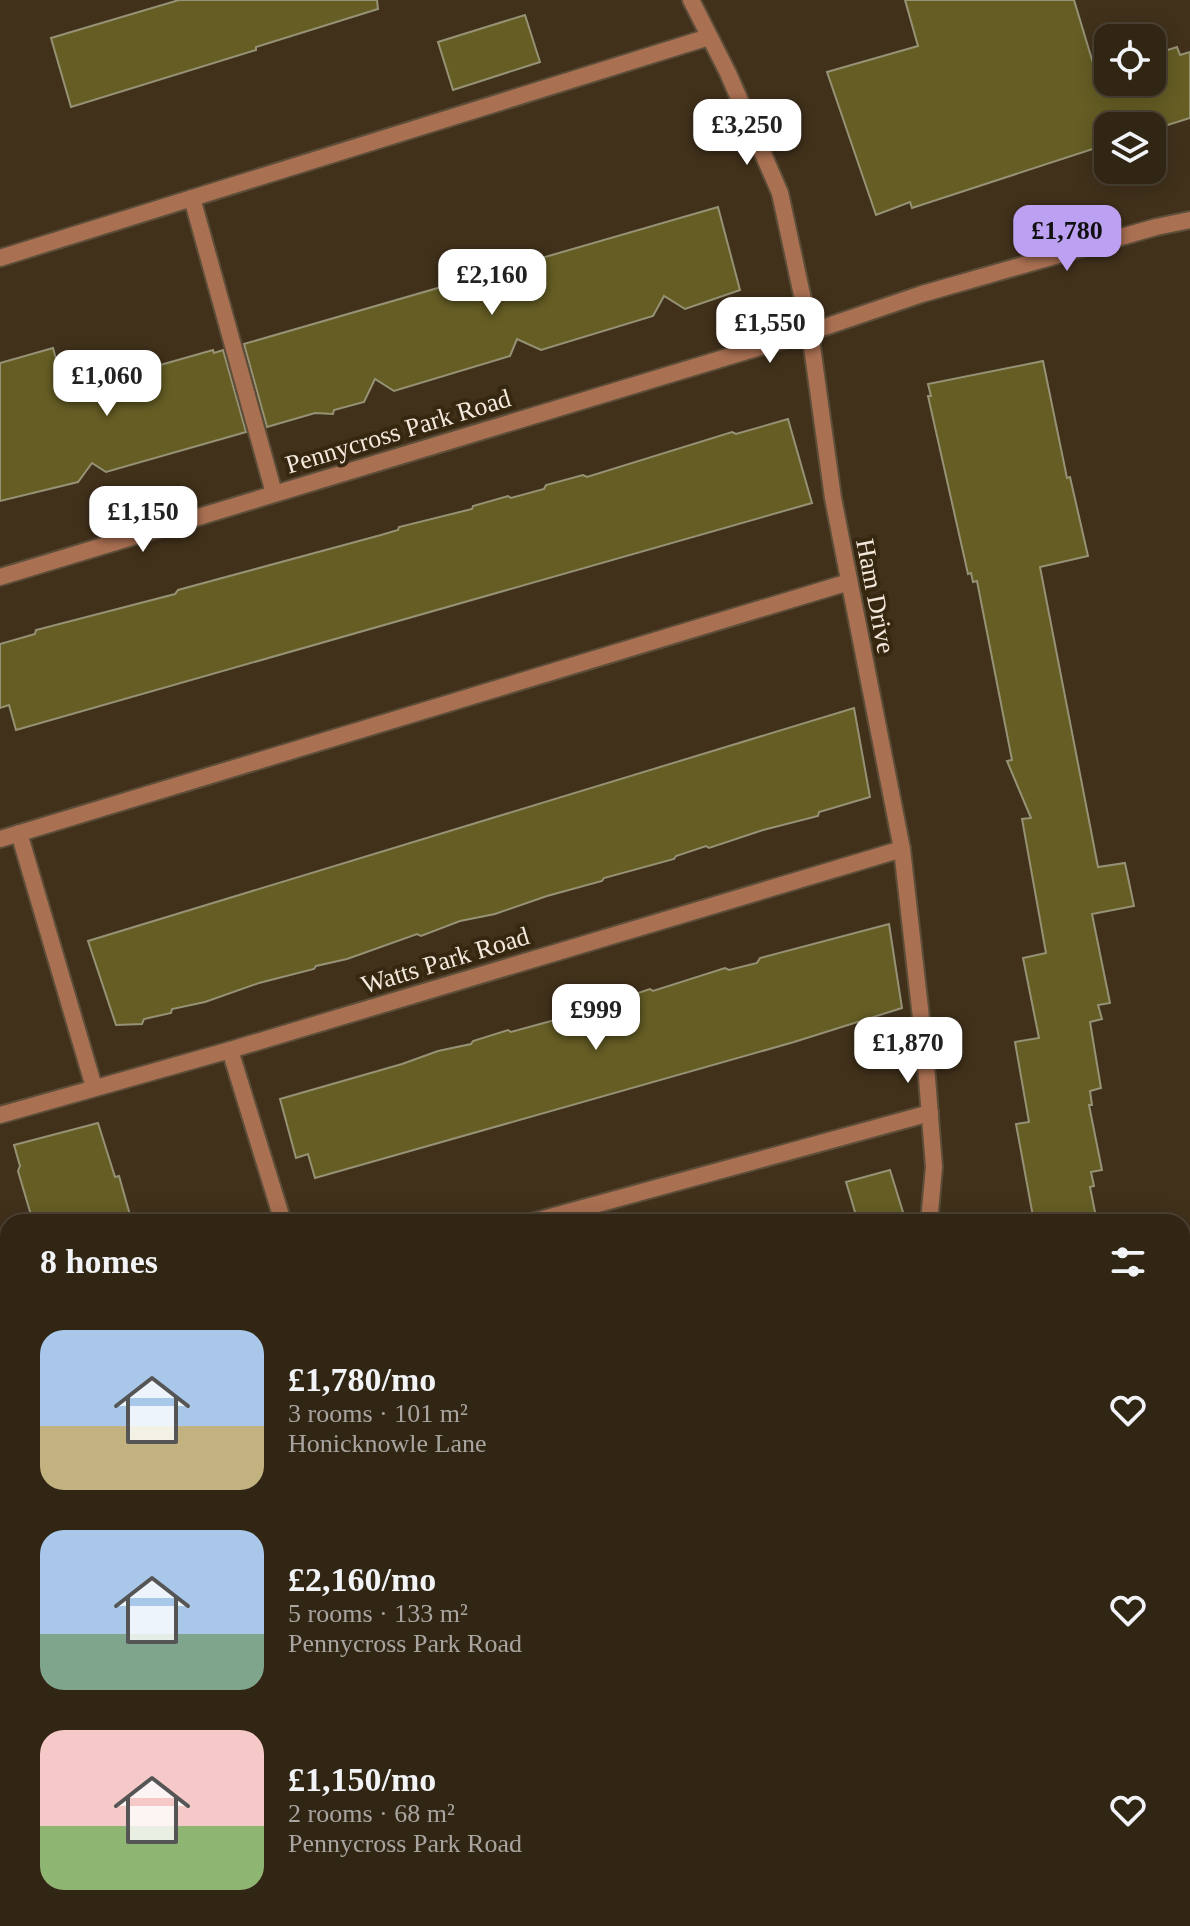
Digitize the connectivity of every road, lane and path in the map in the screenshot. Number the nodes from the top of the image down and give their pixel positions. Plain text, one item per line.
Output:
1 (691, 0) edge
2 (709, 37) junction
3 (192, 198) junction
4 (1190, 220) edge
5 (0, 258) edge
6 (810, 332) junction
7 (274, 493) junction
8 (0, 577) edge
9 (849, 582) junction
10 (19, 833) junction
11 (0, 839) edge
12 (902, 849) junction
13 (230, 1050) junction
14 (94, 1087) junction
15 (930, 1113) junction
16 (0, 1115) edge
17 (281, 1214) edge
18 (561, 1214) edge
19 (930, 1214) edge

1 - 2 street, Ham Drive
2 - 3 street
2 - 6 street, Ham Drive
3 - 5 street
3 - 7 street
4 - 6 street, Pennycross Park Road
6 - 7 street, Pennycross Park Road
6 - 9 street, Ham Drive
7 - 8 street, Pennycross Park Road
9 - 10 street
9 - 12 street, Ham Drive
10 - 11 street
10 - 14 street
12 - 13 street, Watts Park Road
12 - 15 street, Ham Drive
13 - 14 street, Watts Park Road
13 - 17 street
14 - 16 street, Watts Park Road
15 - 18 street
15 - 19 street, Ham Drive

